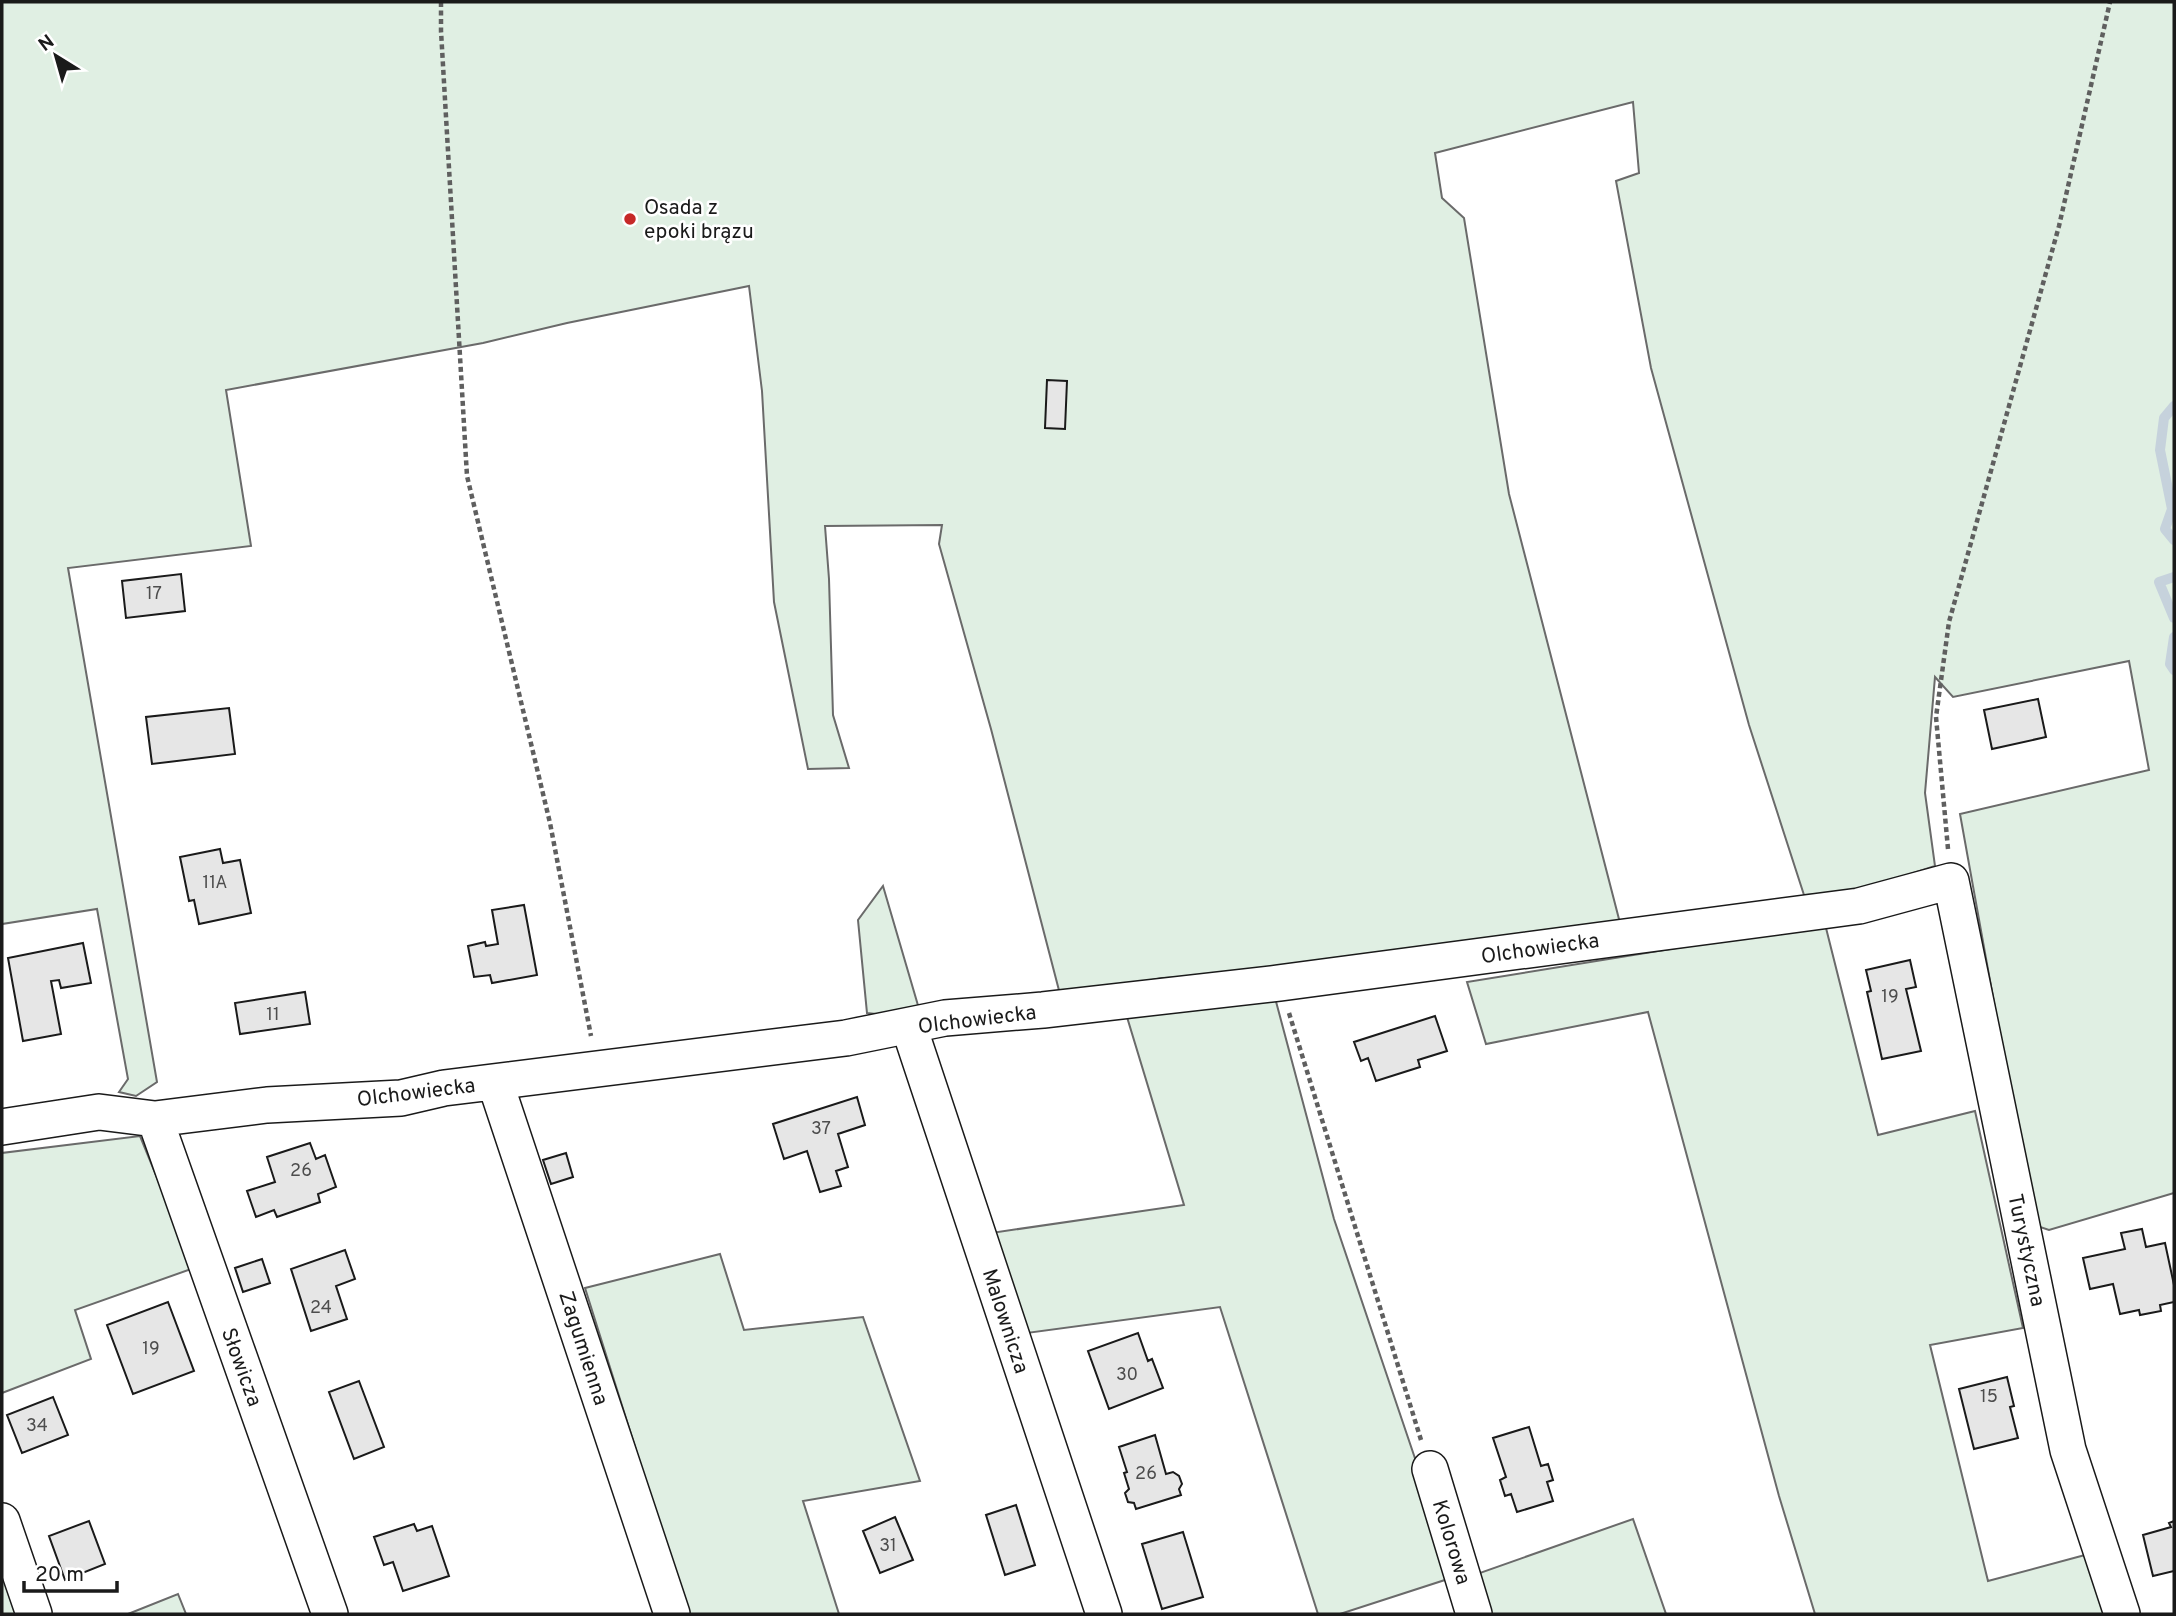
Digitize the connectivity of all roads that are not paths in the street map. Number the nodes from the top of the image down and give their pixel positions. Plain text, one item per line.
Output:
1 (1951, 881) joint
2 (909, 1027) junction
3 (495, 1082) junction
4 (155, 1119) junction
5 (2, 1127) edge
6 (1432, 1474) road end
7 (2, 1521) edge
8 (34, 1614) edge
9 (330, 1614) edge
10 (672, 1614) edge
11 (1104, 1614) edge
12 (1474, 1614) edge
13 (2122, 1614) edge

1 - 2 street, Olchowiecka
1 - 13 street, Turystyczna
2 - 3 street, Olchowiecka
2 - 11 street, Malownicza
3 - 4 street, Olchowiecka
3 - 10 street, Zagumienna
4 - 5 street, Olchowiecka
4 - 9 street, Słowicza
6 - 12 street, Kolorowa
7 - 8 street

